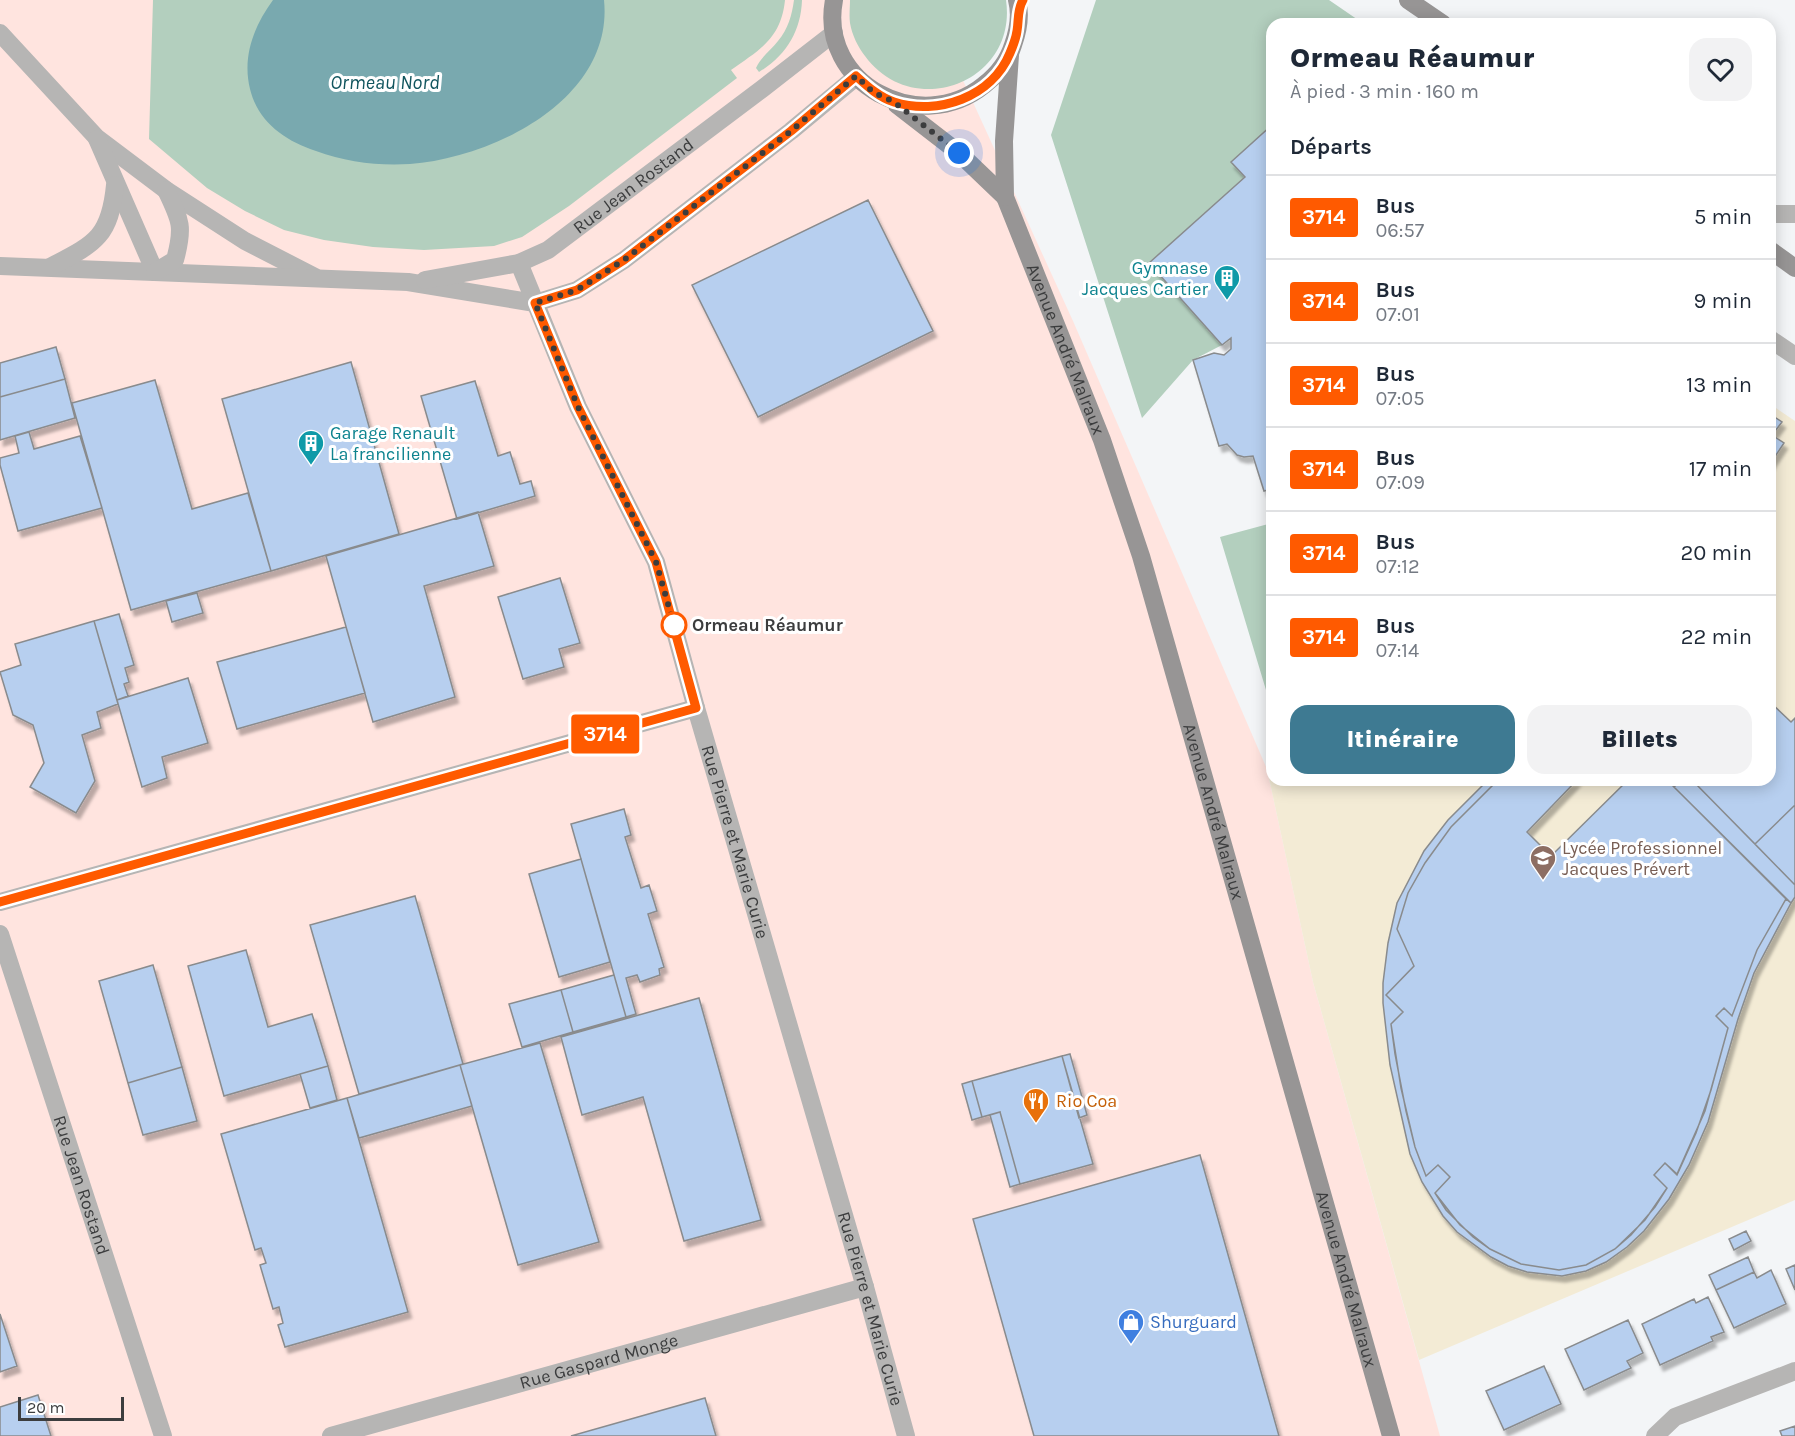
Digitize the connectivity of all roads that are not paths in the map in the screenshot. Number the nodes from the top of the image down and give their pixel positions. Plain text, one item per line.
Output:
1 (1408, 0) edge
2 (1020, 2) edge
3 (830, 4) edge
4 (1434, 18) edge
5 (0, 33) edge
6 (834, 33) junction
7 (1010, 55) junction
8 (856, 76) junction
9 (894, 102) junction
10 (97, 138) junction
11 (115, 183) junction
12 (166, 190) junction
13 (1005, 197) junction
14 (1776, 214) edge
15 (1795, 214) edge
16 (1776, 254) edge
17 (519, 263) junction
18 (0, 266) edge
19 (47, 268) junction
20 (1795, 268) edge
21 (155, 272) junction
22 (319, 279) junction
23 (408, 282) junction
24 (535, 303) junction
25 (1776, 343) edge
26 (1795, 356) edge
27 (696, 708) junction
28 (0, 902) edge
29 (0, 934) edge
30 (865, 1287) junction
31 (1795, 1371) edge
32 (164, 1436) edge
33 (331, 1436) edge
34 (906, 1436) edge
35 (1391, 1436) edge
36 (1655, 1436) edge

1 - 4 street
2 - 7 street
3 - 6 street
5 - 10 street
6 - 8 street
6 - 17 street, Rue Jean Rostand
7 - 9 street
7 - 13 street
8 - 9 street
8 - 24 street, Rue Jean Rostand
9 - 13 street
10 - 11 street
10 - 12 street, Rue Jean Rostand
11 - 19 street
11 - 21 street
12 - 21 street
12 - 22 street, Rue Jean Rostand
13 - 35 street, Avenue André Malraux
14 - 15 street
16 - 20 street
17 - 23 street, Rue Jean Rostand
17 - 24 street, Rue Pierre et Marie Curie
18 - 19 street, Rue Jean Rostand
19 - 21 street, Rue Jean Rostand
21 - 22 street, Rue Jean Rostand
22 - 23 street, Rue Jean Rostand
23 - 24 street, Rue Jean Rostand
24 - 27 street, Rue Pierre et Marie Curie
25 - 26 street
27 - 28 street
27 - 30 street, Rue Pierre et Marie Curie
29 - 32 street, Rue Jean Rostand
30 - 33 street, Rue Gaspard Monge
30 - 34 street, Rue Pierre et Marie Curie
31 - 36 street

